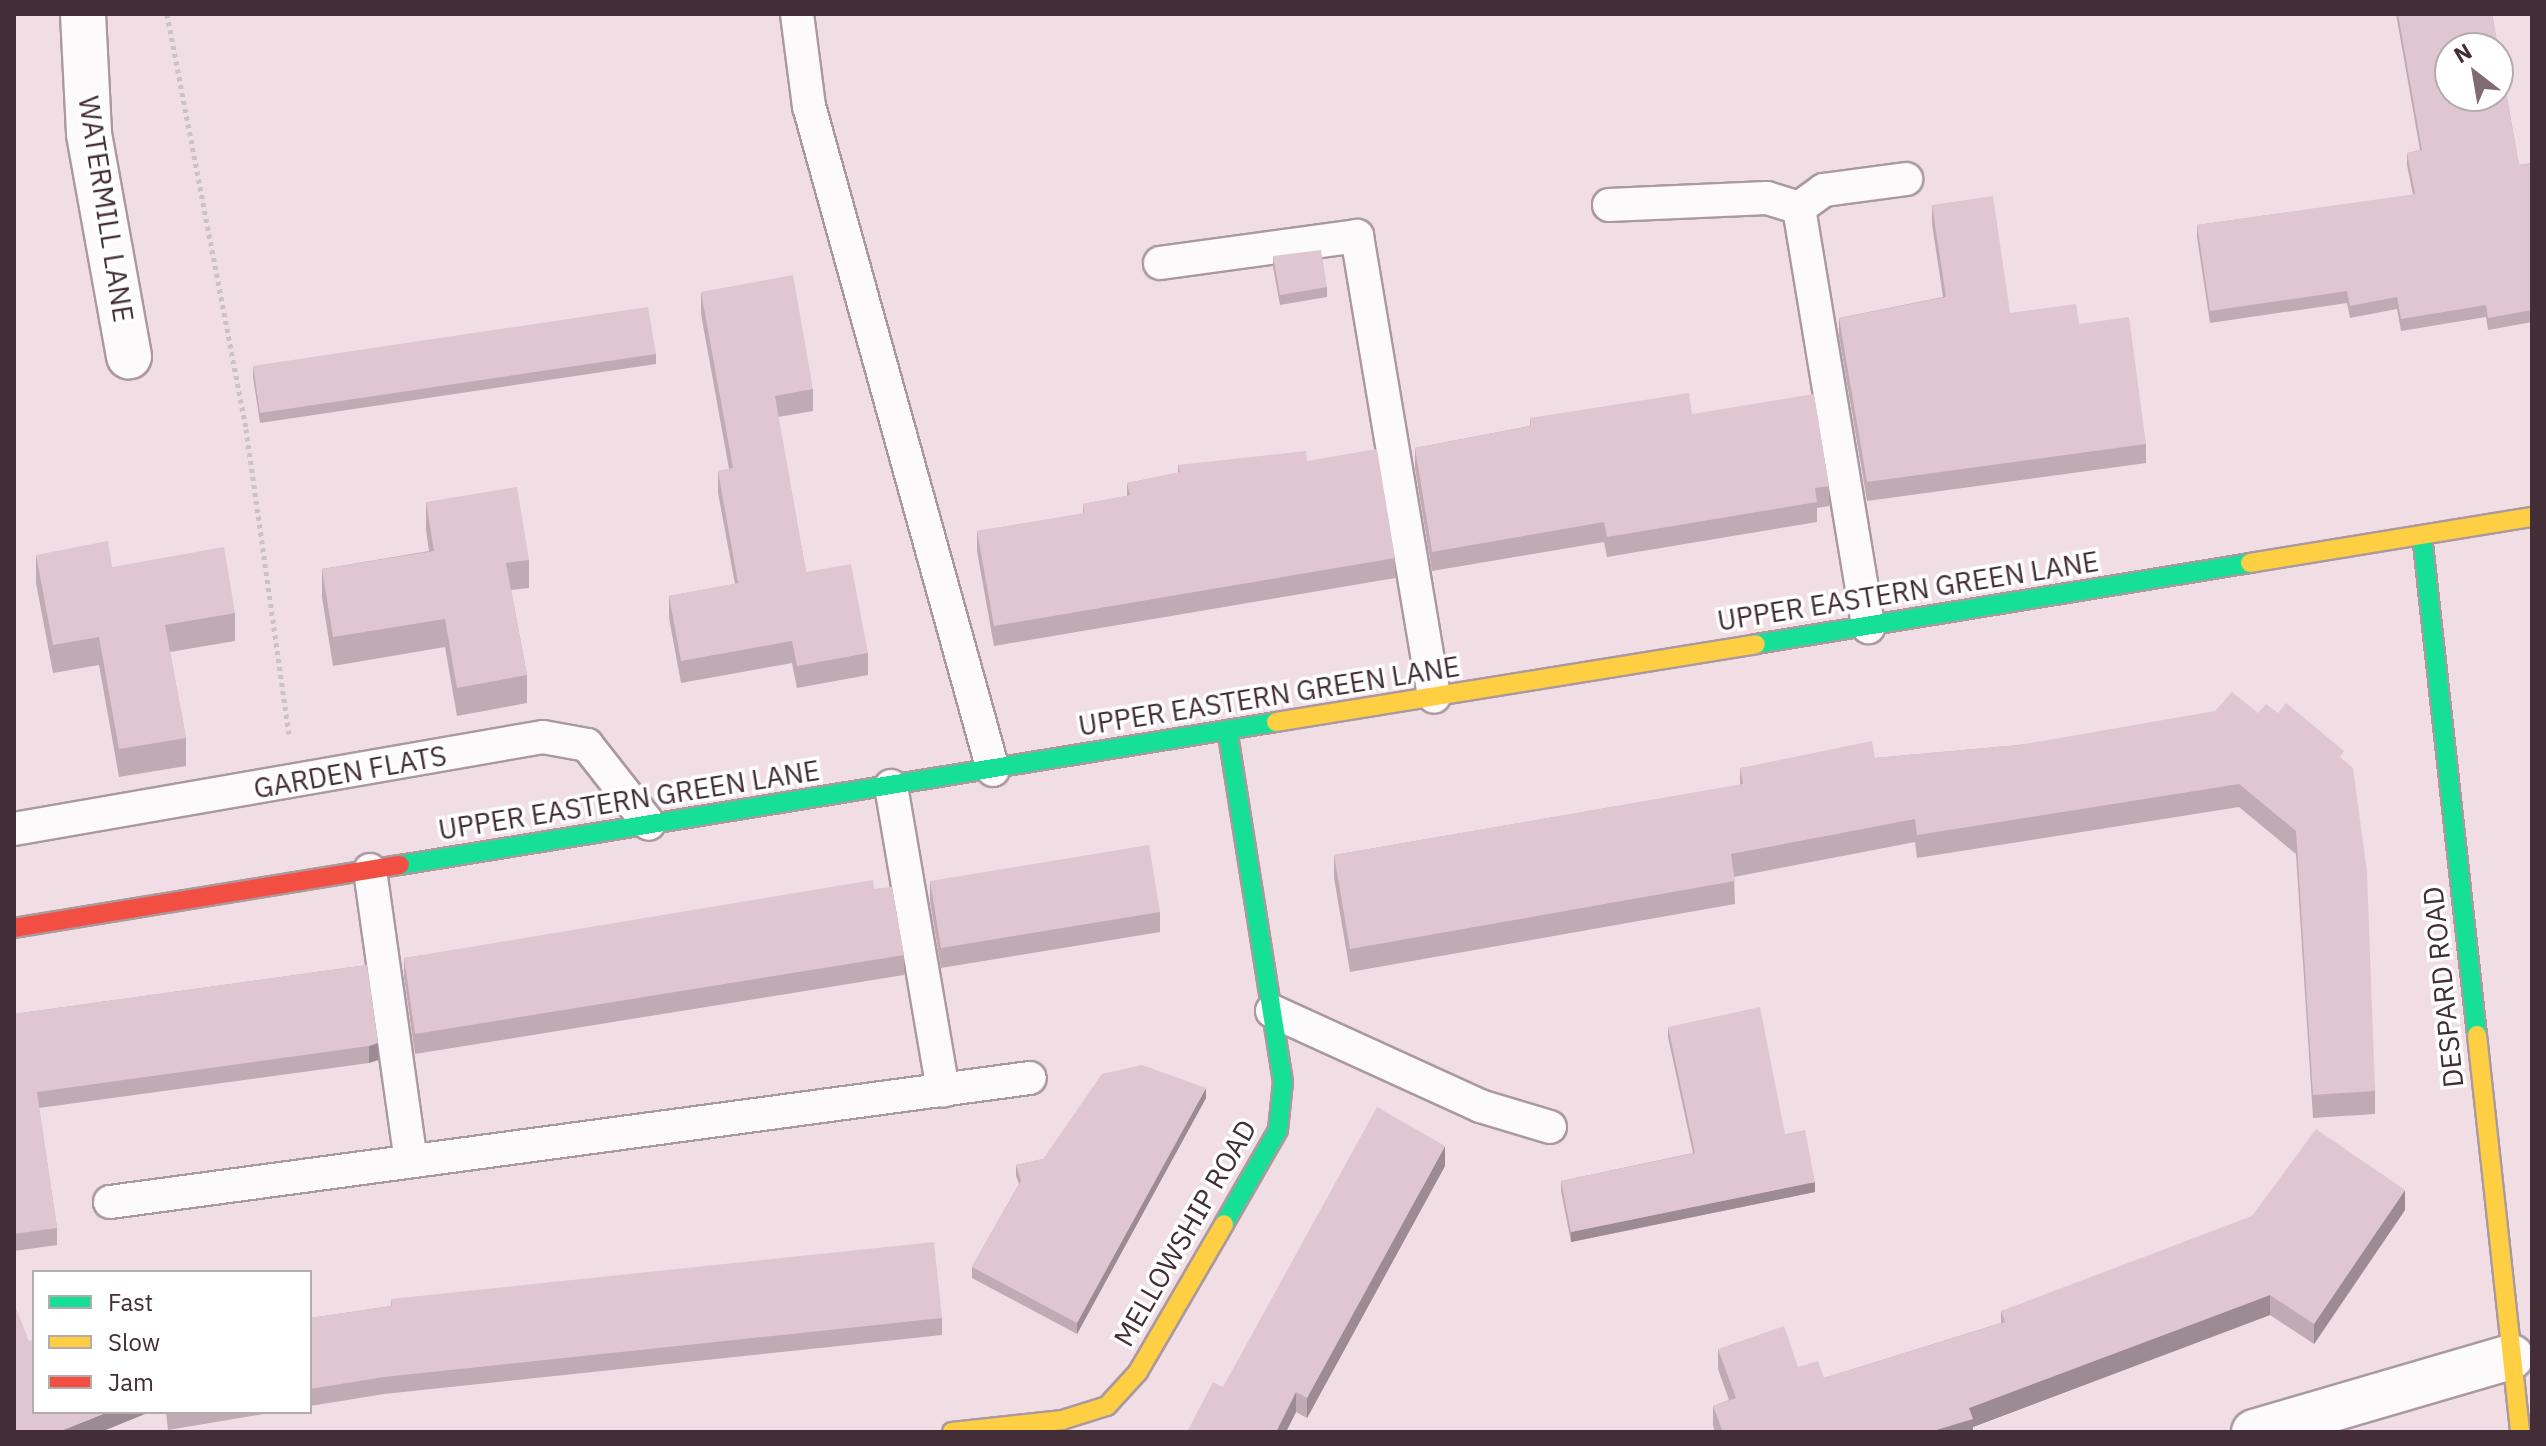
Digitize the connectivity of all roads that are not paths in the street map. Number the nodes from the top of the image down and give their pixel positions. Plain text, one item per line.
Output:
1 (83, 14) edge
2 (797, 14) edge
3 (1906, 179) dead end
4 (1609, 205) dead end
5 (1799, 208) junction
6 (1160, 263) dead end
7 (129, 356) dead end
8 (2532, 517) edge
9 (2422, 535) junction
10 (1868, 627) junction
11 (1434, 697) junction
12 (1227, 730) junction
13 (993, 770) junction
14 (891, 786) junction
15 (649, 824) junction
16 (14, 829) edge
17 (370, 870) junction
18 (14, 928) edge
19 (1272, 1011) junction
20 (1030, 1078) dead end
21 (943, 1091) junction
22 (1550, 1127) dead end
23 (411, 1161) junction
24 (110, 1202) dead end
25 (2511, 1357) junction
26 (952, 1432) edge
27 (2254, 1432) edge
28 (2520, 1432) edge

1 - 7 street, WATERMILL LANE
2 - 13 lane
3 - 5 lane
4 - 5 lane
5 - 10 lane
6 - 11 lane
8 - 9 street, UPPER EASTERN GREEN LANE
9 - 10 street, UPPER EASTERN GREEN LANE
9 - 25 street, DESPARD ROAD
10 - 11 street, UPPER EASTERN GREEN LANE
11 - 12 street, UPPER EASTERN GREEN LANE
12 - 13 street, UPPER EASTERN GREEN LANE
12 - 19 street, MELLOWSHIP ROAD
13 - 14 street, UPPER EASTERN GREEN LANE
14 - 15 street, UPPER EASTERN GREEN LANE
14 - 21 lane
15 - 16 lane, GARDEN FLATS
15 - 17 street, UPPER EASTERN GREEN LANE
17 - 18 street, UPPER EASTERN GREEN LANE
17 - 23 lane
19 - 22 lane
19 - 26 street, MELLOWSHIP ROAD
20 - 21 lane
21 - 23 lane
23 - 24 lane
25 - 27 street
25 - 28 street, DESPARD ROAD

